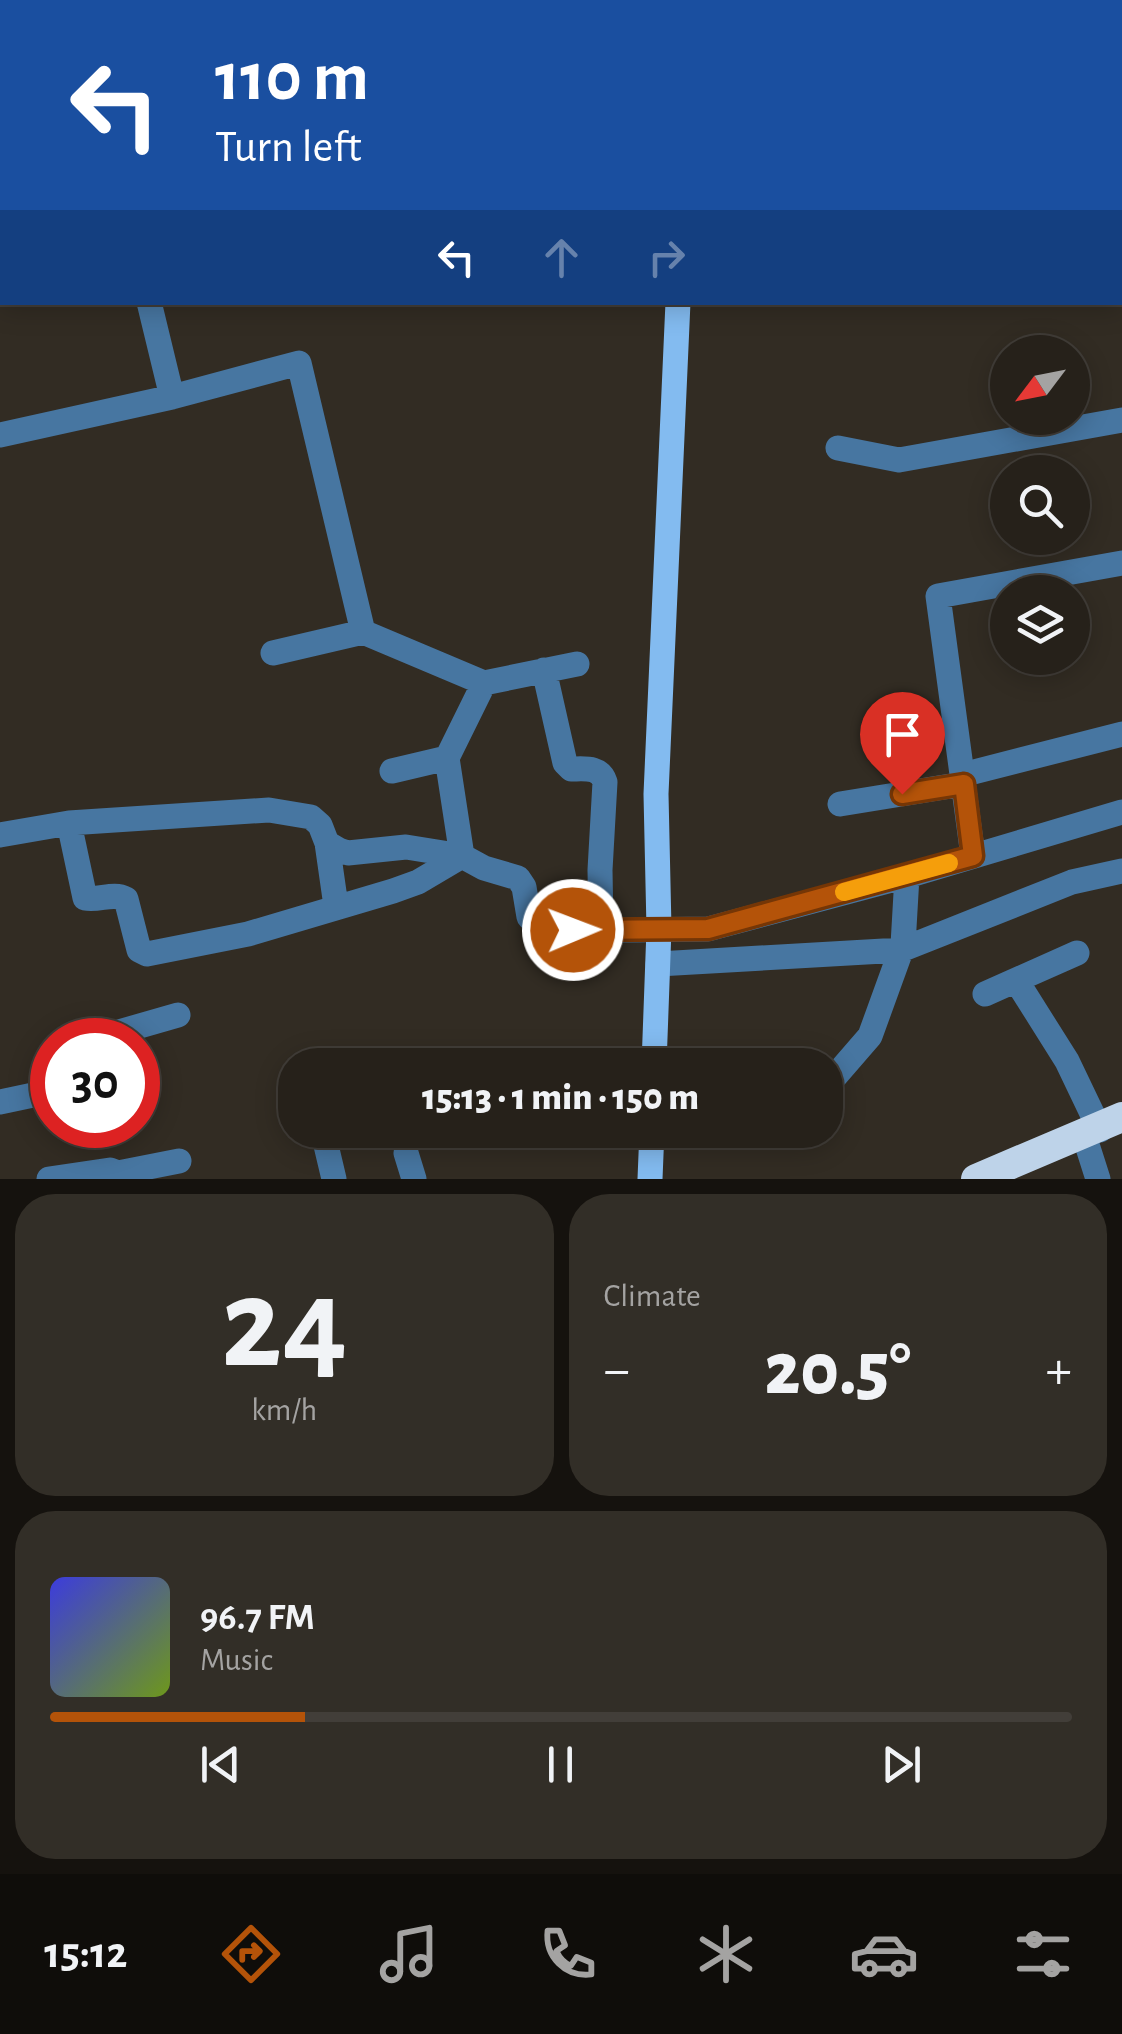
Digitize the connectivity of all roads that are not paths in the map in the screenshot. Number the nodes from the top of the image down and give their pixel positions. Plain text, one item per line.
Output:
1 (150, 305) edge
2 (678, 305) edge
3 (172, 396) junction
4 (1122, 420) edge
5 (0, 435) edge
6 (838, 448) dead end
7 (1122, 562) edge
8 (363, 632) junction
9 (273, 653) dead end
10 (577, 664) dead end
11 (544, 670) junction
12 (484, 683) junction
13 (1122, 734) edge
14 (447, 758) junction
15 (392, 771) dead end
16 (963, 780) junction
17 (840, 804) dead end
18 (1122, 812) edge
19 (68, 823) junction
20 (0, 835) edge
21 (327, 843) junction
22 (462, 856) junction
23 (973, 856) junction
24 (1122, 871) edge
25 (907, 876) junction
26 (336, 906) junction
27 (602, 928) junction
28 (659, 929) junction
29 (901, 950) junction
30 (1077, 953) dead end
31 (658, 964) junction
32 (1016, 980) junction
33 (984, 994) dead end
34 (178, 1015) dead end
35 (160, 1020) edge
36 (655, 1048) edge
37 (843, 1067) edge
38 (30, 1096) edge
39 (0, 1102) edge
40 (1098, 1130) edge
41 (327, 1148) edge
42 (651, 1148) edge
43 (406, 1152) dead end
44 (179, 1161) dead end
45 (49, 1179) edge
46 (334, 1179) edge
47 (414, 1179) edge
48 (650, 1179) edge
49 (976, 1179) edge
50 (1098, 1179) edge

1 - 3 street
2 - 28 main road
3 - 5 street
3 - 8 street
4 - 6 street
7 - 16 street
8 - 9 street
8 - 12 street
10 - 11 street
11 - 12 street
11 - 27 street
12 - 14 street
13 - 16 street
14 - 15 street
14 - 22 street
16 - 17 street
16 - 23 street
18 - 23 street
19 - 20 street
19 - 21 street
19 - 26 street
21 - 22 street
21 - 26 street
22 - 26 street
22 - 27 street
23 - 25 street
24 - 29 street
25 - 28 street
25 - 29 street
27 - 28 street
28 - 31 main road
29 - 31 street
29 - 37 street
30 - 32 street
31 - 36 main road
32 - 33 street
32 - 40 street
34 - 35 street
38 - 39 street
40 - 49 highway
40 - 50 street
41 - 46 street
42 - 48 main road
43 - 47 street
44 - 45 street

